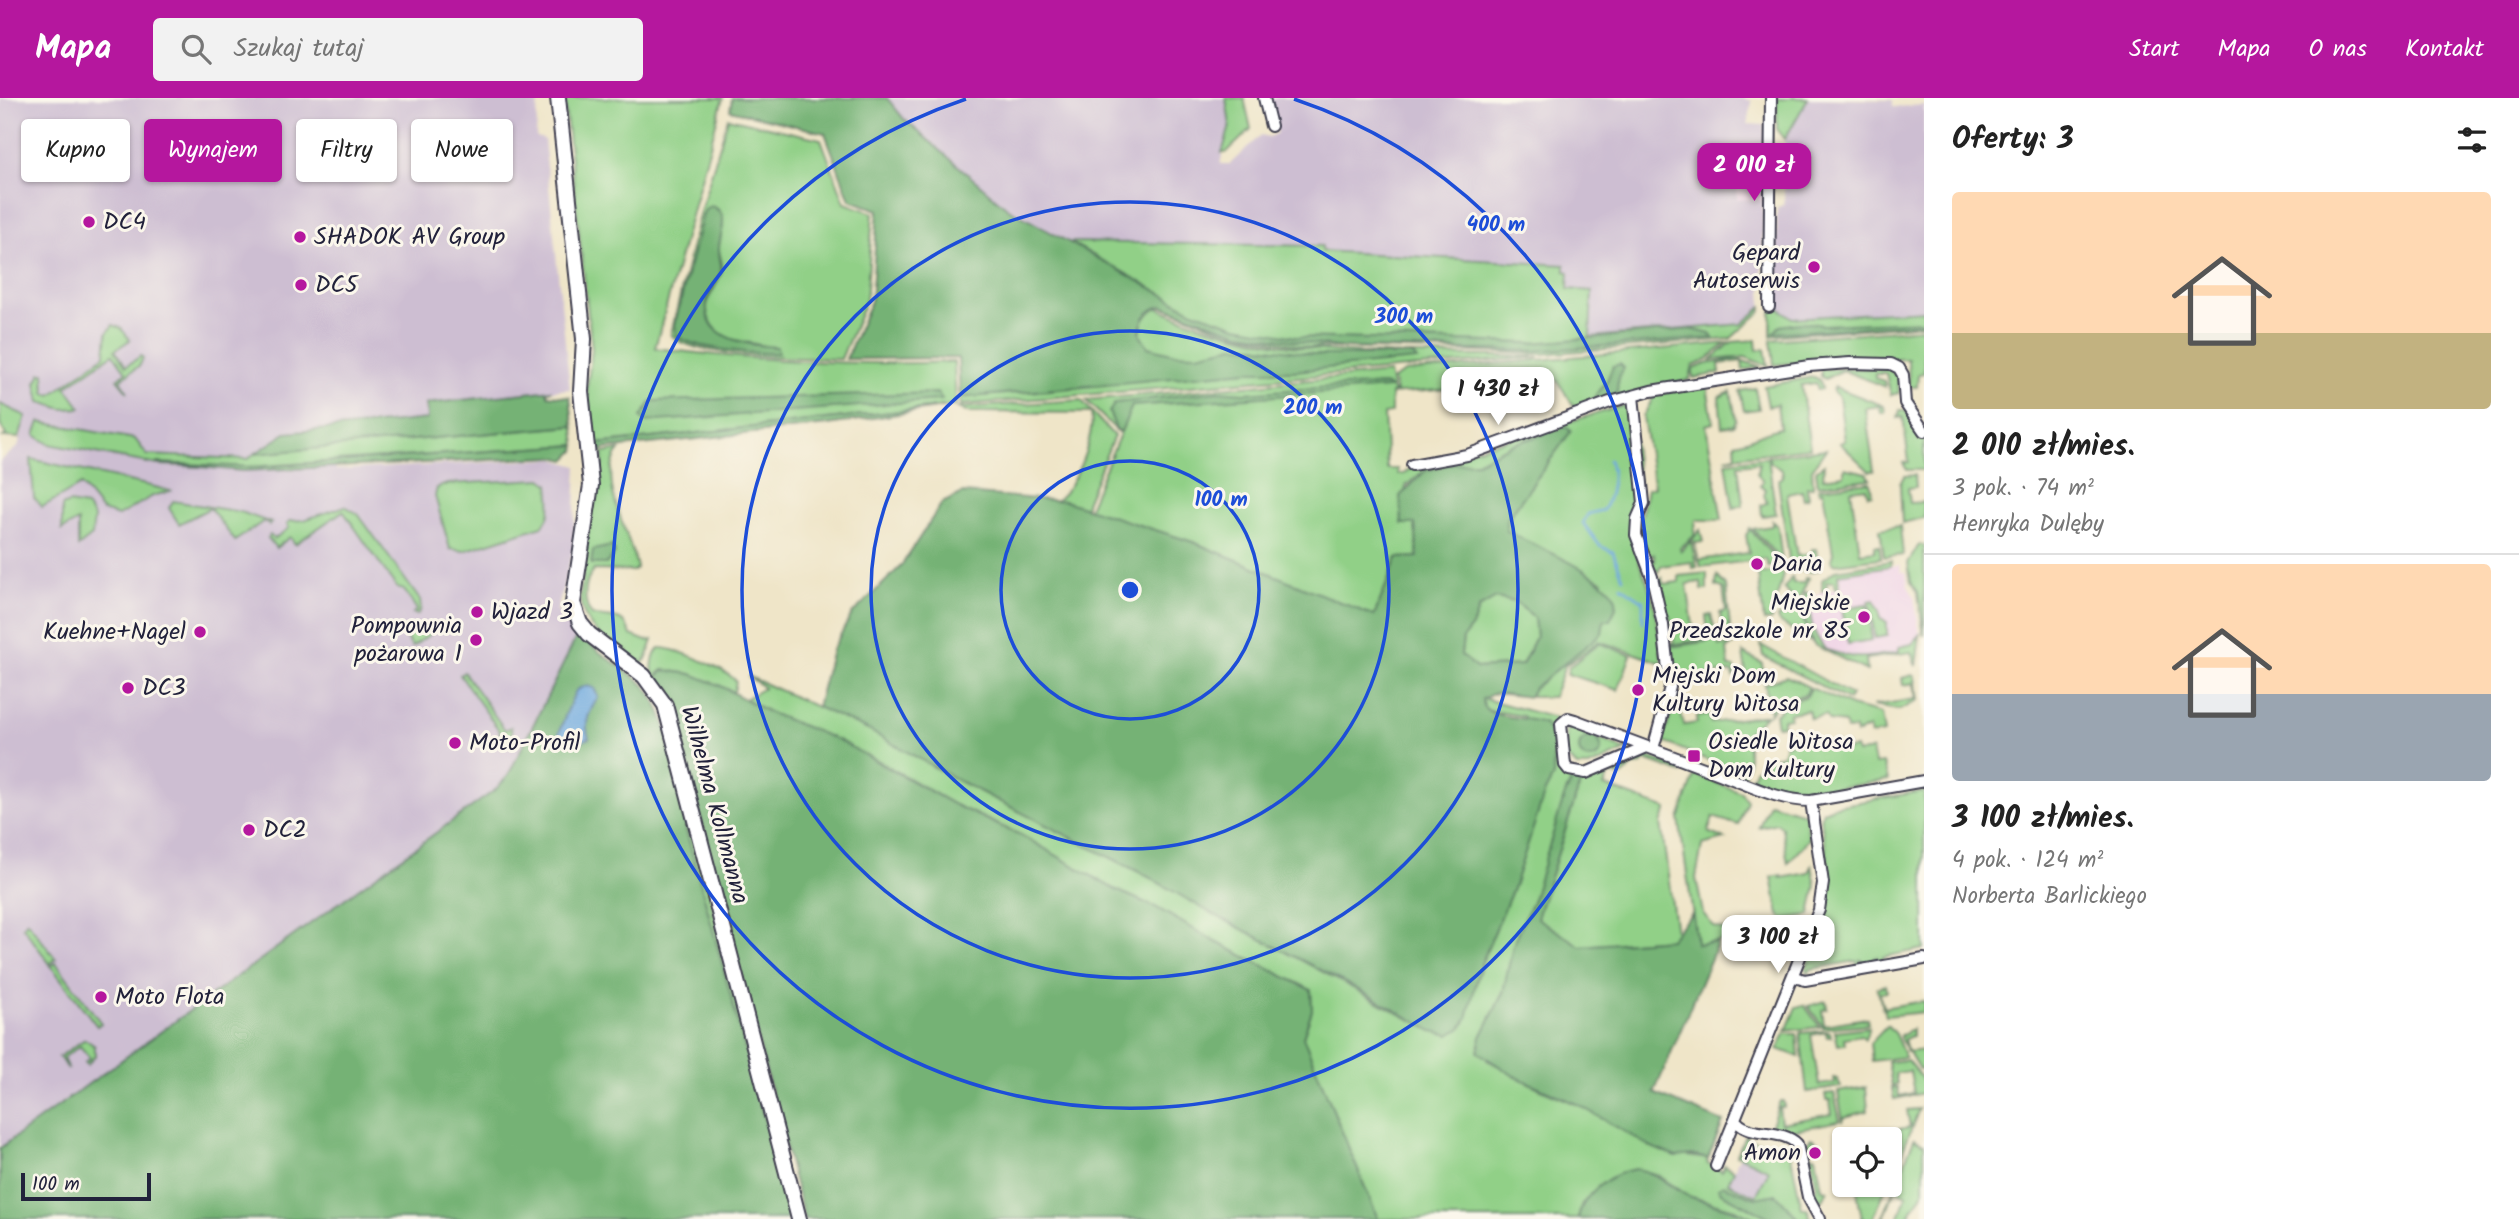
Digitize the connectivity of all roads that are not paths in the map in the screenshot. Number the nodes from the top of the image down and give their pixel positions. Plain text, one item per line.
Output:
1 (558, 98) edge
2 (1264, 98) edge
3 (1771, 98) edge
4 (1271, 126) dead end
5 (1769, 307) dead end
6 (1633, 396) junction
7 (1924, 431) edge
8 (1412, 465) dead end
9 (1650, 748) junction
10 (1924, 781) edge
11 (1811, 801) junction
12 (1924, 959) edge
13 (1794, 977) junction
14 (1737, 1122) junction
15 (1716, 1166) dead end
16 (799, 1219) edge
17 (1820, 1219) edge

1 - 16 street, Wilhelma Kollmanna
2 - 4 street
3 - 5 street
6 - 7 street
6 - 8 street
6 - 9 street
9 - 9 street
9 - 11 street
10 - 11 street
11 - 13 street
12 - 13 street
13 - 14 street
14 - 15 street
14 - 17 street

